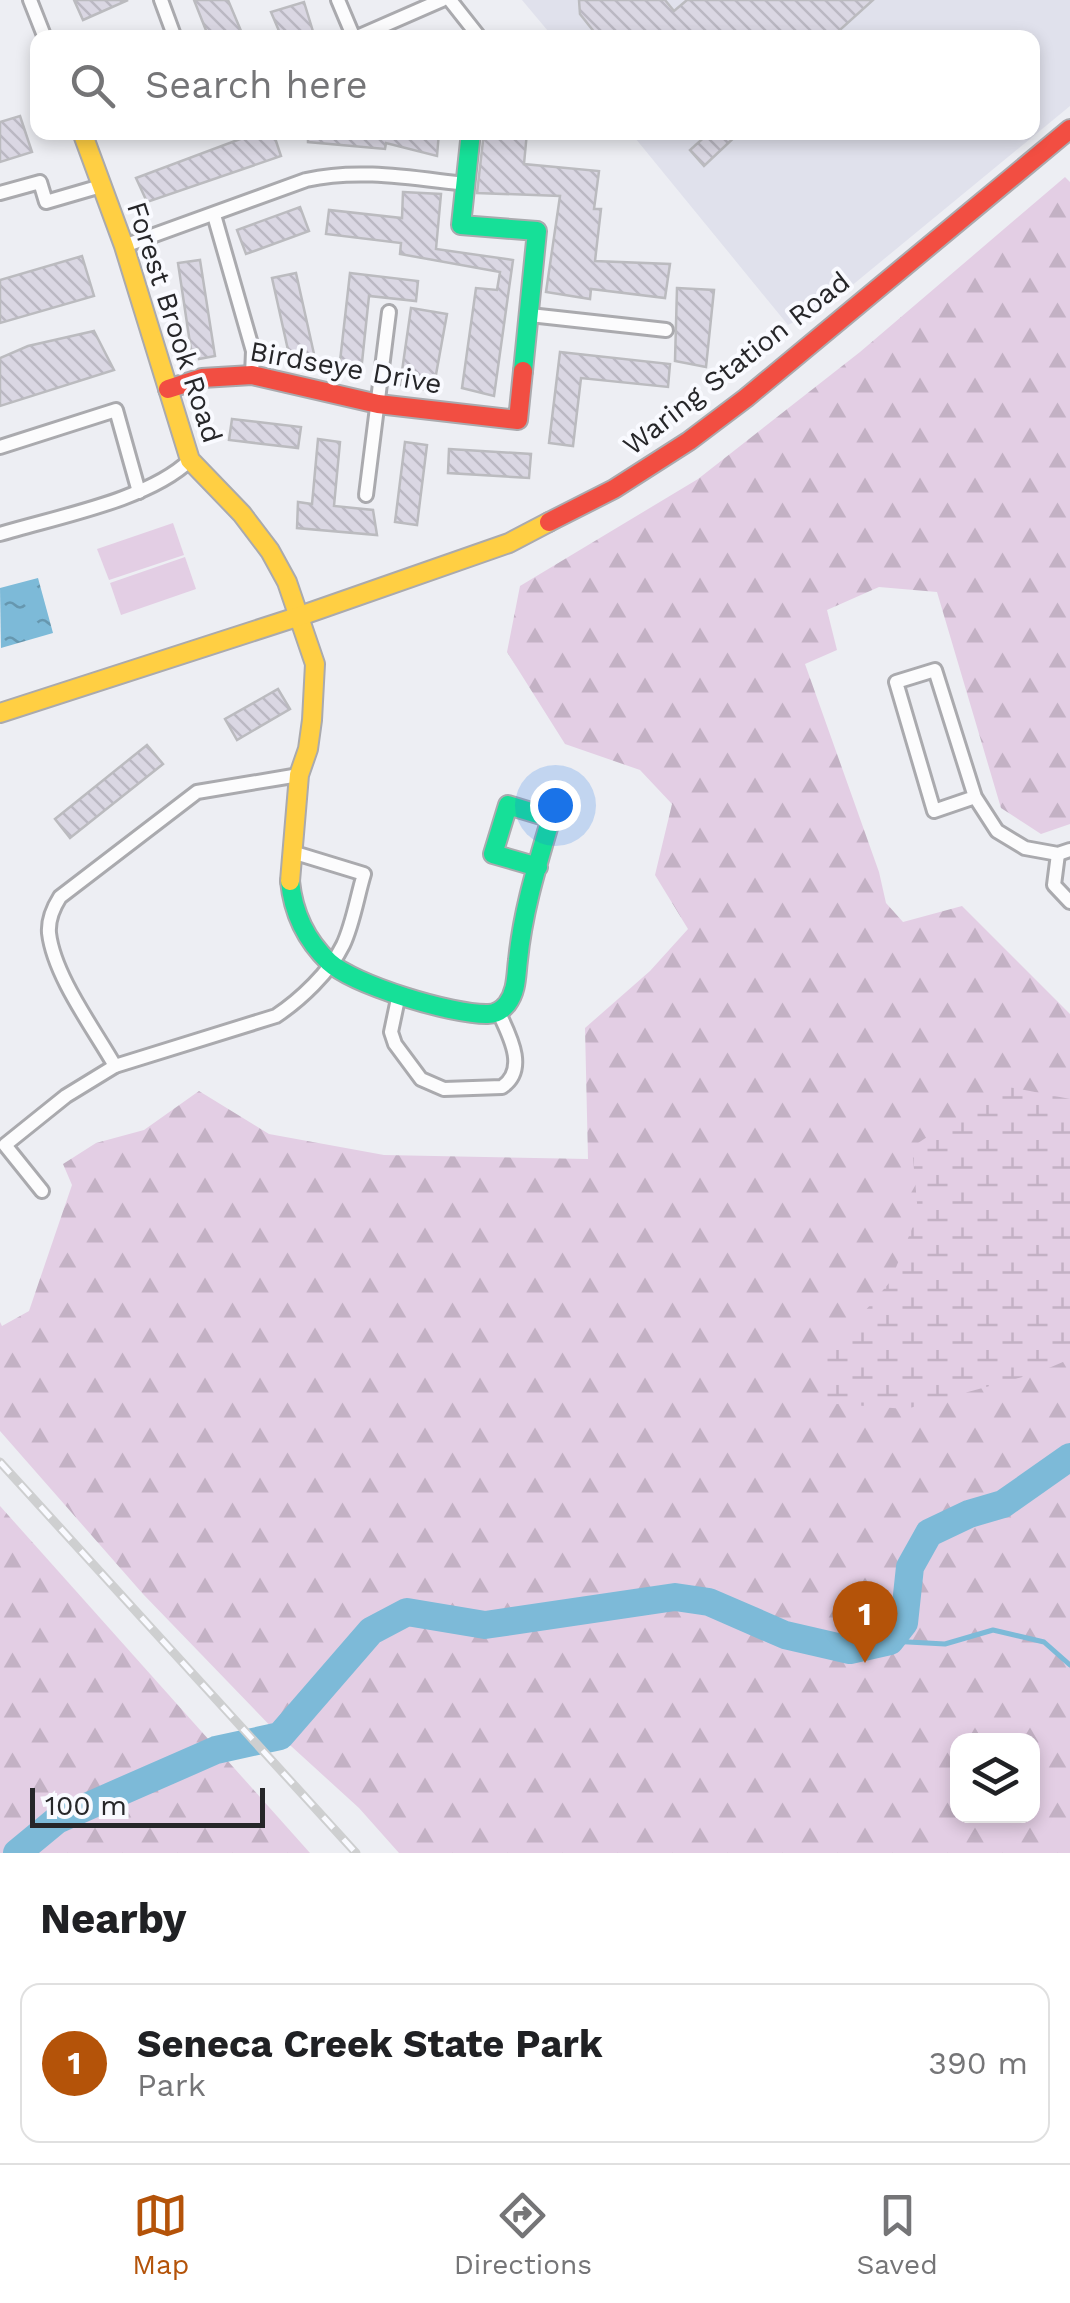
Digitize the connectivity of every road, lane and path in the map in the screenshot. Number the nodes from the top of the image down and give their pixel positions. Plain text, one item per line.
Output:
1 (30, 0) edge
2 (160, 0) edge
3 (338, 0) edge
4 (446, 0) edge
5 (42, 30) edge
6 (172, 30) edge
7 (351, 30) edge
8 (373, 30) edge
9 (473, 30) edge
10 (1070, 128) edge
11 (85, 140) edge
12 (470, 140) edge
13 (465, 184) junction
14 (101, 186) junction
15 (0, 193) edge
16 (214, 215) junction
17 (124, 246) junction
18 (389, 312) dead end
19 (530, 316) junction
20 (666, 330) dead end
21 (252, 375) junction
22 (168, 389) junction
23 (378, 404) junction
24 (0, 448) edge
25 (190, 460) junction
26 (139, 492) junction
27 (366, 495) dead end
28 (0, 534) edge
29 (300, 616) junction
30 (0, 713) edge
31 (299, 774) junction
32 (974, 798) junction
33 (292, 852) junction
34 (1064, 852) edge
35 (538, 867) dead end
36 (1070, 902) edge
37 (330, 963) junction
38 (399, 994) junction
39 (498, 1011) junction
40 (114, 1066) junction
41 (42, 1190) dead end

1 - 5 street
2 - 6 street
3 - 7 street
4 - 8 street
4 - 9 street
10 - 29 street, Waring Station Road
11 - 14 street, Forest Brook Road
12 - 13 street, Birdseye Drive
13 - 16 street
13 - 19 street, Birdseye Drive
14 - 15 street
14 - 17 street, Forest Brook Road
16 - 17 street
16 - 21 street
17 - 22 street, Forest Brook Road
18 - 23 street
19 - 20 street
19 - 23 street, Birdseye Drive
21 - 22 street, Birdseye Drive
21 - 23 street, Birdseye Drive
22 - 25 street, Forest Brook Road
23 - 27 street
24 - 26 street
25 - 26 street
25 - 29 street, Forest Brook Road
26 - 28 street
29 - 30 street, Waring Station Road
29 - 31 street, Forest Brook Road
31 - 33 street, Forest Brook Road
31 - 40 street
32 - 32 street
32 - 34 street
33 - 37 street, Forest Brook Road
33 - 37 street
34 - 36 street
35 - 39 street
37 - 38 street
37 - 40 street
38 - 39 street
38 - 39 street
40 - 41 street

